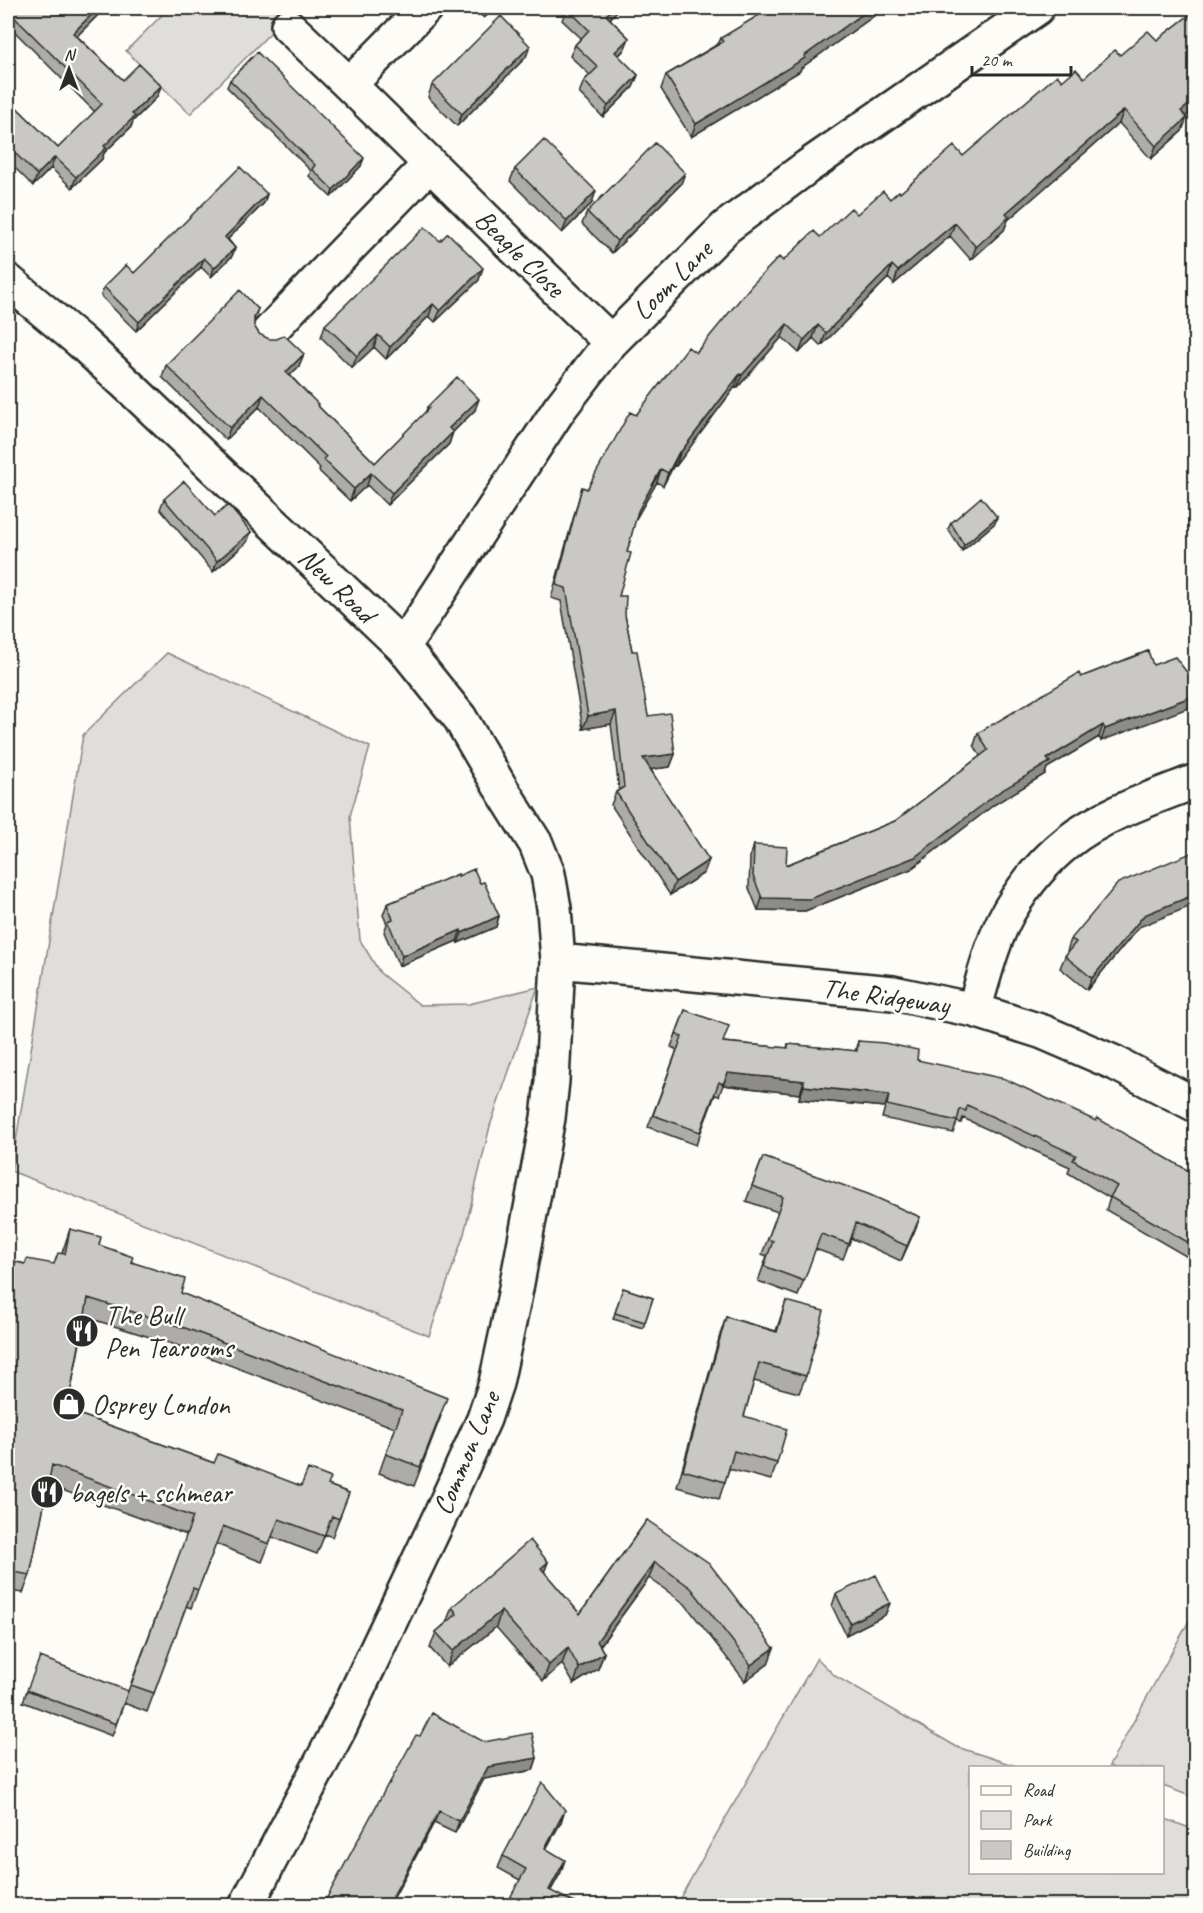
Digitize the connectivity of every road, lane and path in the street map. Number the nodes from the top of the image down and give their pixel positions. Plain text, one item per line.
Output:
1 (425, 8) edge
2 (1037, 8) edge
3 (288, 26) dead end
4 (350, 84) junction
5 (429, 165) junction
6 (8, 281) edge
7 (268, 333) dead end
8 (611, 342) junction
9 (403, 647) junction
10 (1196, 781) edge
11 (558, 961) junction
12 (974, 1010) junction
13 (1196, 1105) edge
14 (246, 1905) edge

1 - 4 street
2 - 8 street, Loom Lane
3 - 4 street, Beagle Close
4 - 5 street, Beagle Close
5 - 7 street
5 - 8 street, Beagle Close
6 - 9 street, New Road
8 - 9 street, Loom Lane
9 - 11 street, New Road
10 - 12 street
11 - 12 street, The Ridgeway
11 - 14 street, Common Lane
12 - 13 street, The Ridgeway

